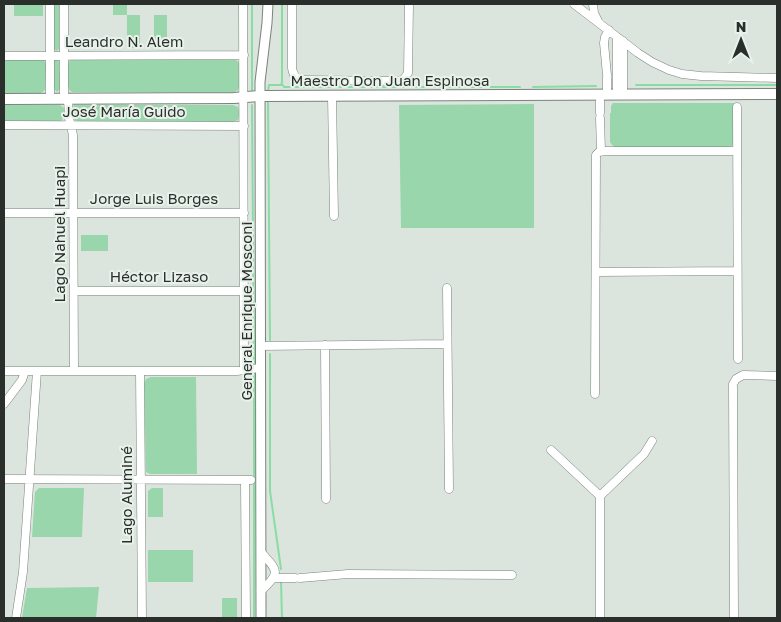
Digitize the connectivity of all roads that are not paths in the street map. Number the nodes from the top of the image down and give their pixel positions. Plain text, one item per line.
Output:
1 (50, 4) edge
2 (64, 4) edge
3 (244, 4) edge
4 (268, 4) edge
5 (292, 4) edge
6 (409, 4) edge
7 (574, 4) edge
8 (593, 4) edge
9 (600, 23) junction
10 (609, 30) junction
11 (620, 39) junction
12 (244, 55) junction
13 (4, 56) edge
14 (50, 56) junction
15 (64, 56) junction
16 (777, 78) edge
17 (777, 94) edge
18 (612, 95) junction
19 (260, 96) junction
20 (332, 96) junction
21 (244, 98) junction
22 (4, 99) edge
23 (50, 99) junction
24 (66, 99) junction
25 (737, 107) dead end
26 (4, 125) edge
27 (71, 125) junction
28 (244, 126) junction
29 (601, 151) junction
30 (737, 151) junction
31 (4, 213) edge
32 (74, 213) junction
33 (244, 213) junction
34 (334, 216) dead end
35 (738, 271) junction
36 (596, 272) junction
37 (447, 288) dead end
38 (74, 291) junction
39 (244, 291) junction
40 (447, 344) junction
41 (325, 345) junction
42 (260, 346) junction
43 (738, 359) dead end
44 (260, 368) junction
45 (244, 370) junction
46 (4, 371) edge
47 (25, 371) junction
48 (37, 371) junction
49 (74, 371) junction
50 (140, 371) junction
51 (777, 376) edge
52 (595, 394) dead end
53 (4, 404) edge
54 (652, 441) dead end
55 (551, 450) dead end
56 (4, 479) edge
57 (29, 479) junction
58 (141, 480) junction
59 (449, 489) dead end
60 (600, 496) junction
61 (326, 499) dead end
62 (261, 552) junction
63 (512, 575) dead end
64 (274, 578) junction
65 (261, 590) junction
66 (16, 618) edge
67 (142, 618) edge
68 (246, 618) edge
69 (261, 618) edge
70 (600, 618) edge
71 (734, 618) edge

1 - 14 street
2 - 15 street, Lago Nahuel Huapi
3 - 12 street
4 - 19 street, General Enrique Mosconi
5 - 6 street
7 - 9 street
8 - 9 street
9 - 10 street
10 - 11 street
10 - 18 street
11 - 16 street
11 - 18 street
12 - 15 street, Leandro N. Alem
12 - 21 street
13 - 14 street, Leandro N. Alem
14 - 15 street, Leandro N. Alem
14 - 23 street
15 - 24 street, Lago Nahuel Huapi
17 - 18 main road, Maestro Don Juan Espinosa
18 - 20 main road, Maestro Don Juan Espinosa
18 - 29 street
19 - 20 main road, Maestro Don Juan Espinosa
19 - 21 main road, Maestro Don Juan Espinosa
19 - 42 street, General Enrique Mosconi
20 - 34 street
21 - 24 main road, Maestro Don Juan Espinosa
21 - 28 street
22 - 23 main road, Maestro Don Juan Espinosa
23 - 24 main road, Maestro Don Juan Espinosa
24 - 27 street, Lago Nahuel Huapi
25 - 30 street
26 - 27 street, José María Guido
27 - 28 street, José María Guido
27 - 32 street, Lago Nahuel Huapi
28 - 33 street
29 - 30 street
29 - 36 street
30 - 35 street
31 - 32 street, Jorge Luis Borges
32 - 33 street, Jorge Luis Borges
32 - 38 street, Lago Nahuel Huapi
33 - 39 street
35 - 36 street
35 - 43 street
36 - 52 street
37 - 40 street
38 - 39 street, Héctor Lizaso
38 - 49 street, Lago Nahuel Huapi
39 - 45 street
40 - 41 street
40 - 59 street
41 - 42 street
41 - 61 street
42 - 44 street, General Enrique Mosconi
44 - 45 street
44 - 62 street, General Enrique Mosconi
45 - 50 street
46 - 47 street
47 - 48 street
47 - 53 street
48 - 49 street
48 - 57 street
49 - 50 street
50 - 58 street, Lago Aluminé
51 - 71 street
54 - 60 street
55 - 60 street
56 - 57 street
57 - 58 street
57 - 66 street
58 - 67 street, Lago Aluminé
58 - 68 street
60 - 70 street
62 - 64 street
62 - 65 street, General Enrique Mosconi
63 - 64 street
64 - 65 street
65 - 69 street, General Enrique Mosconi

